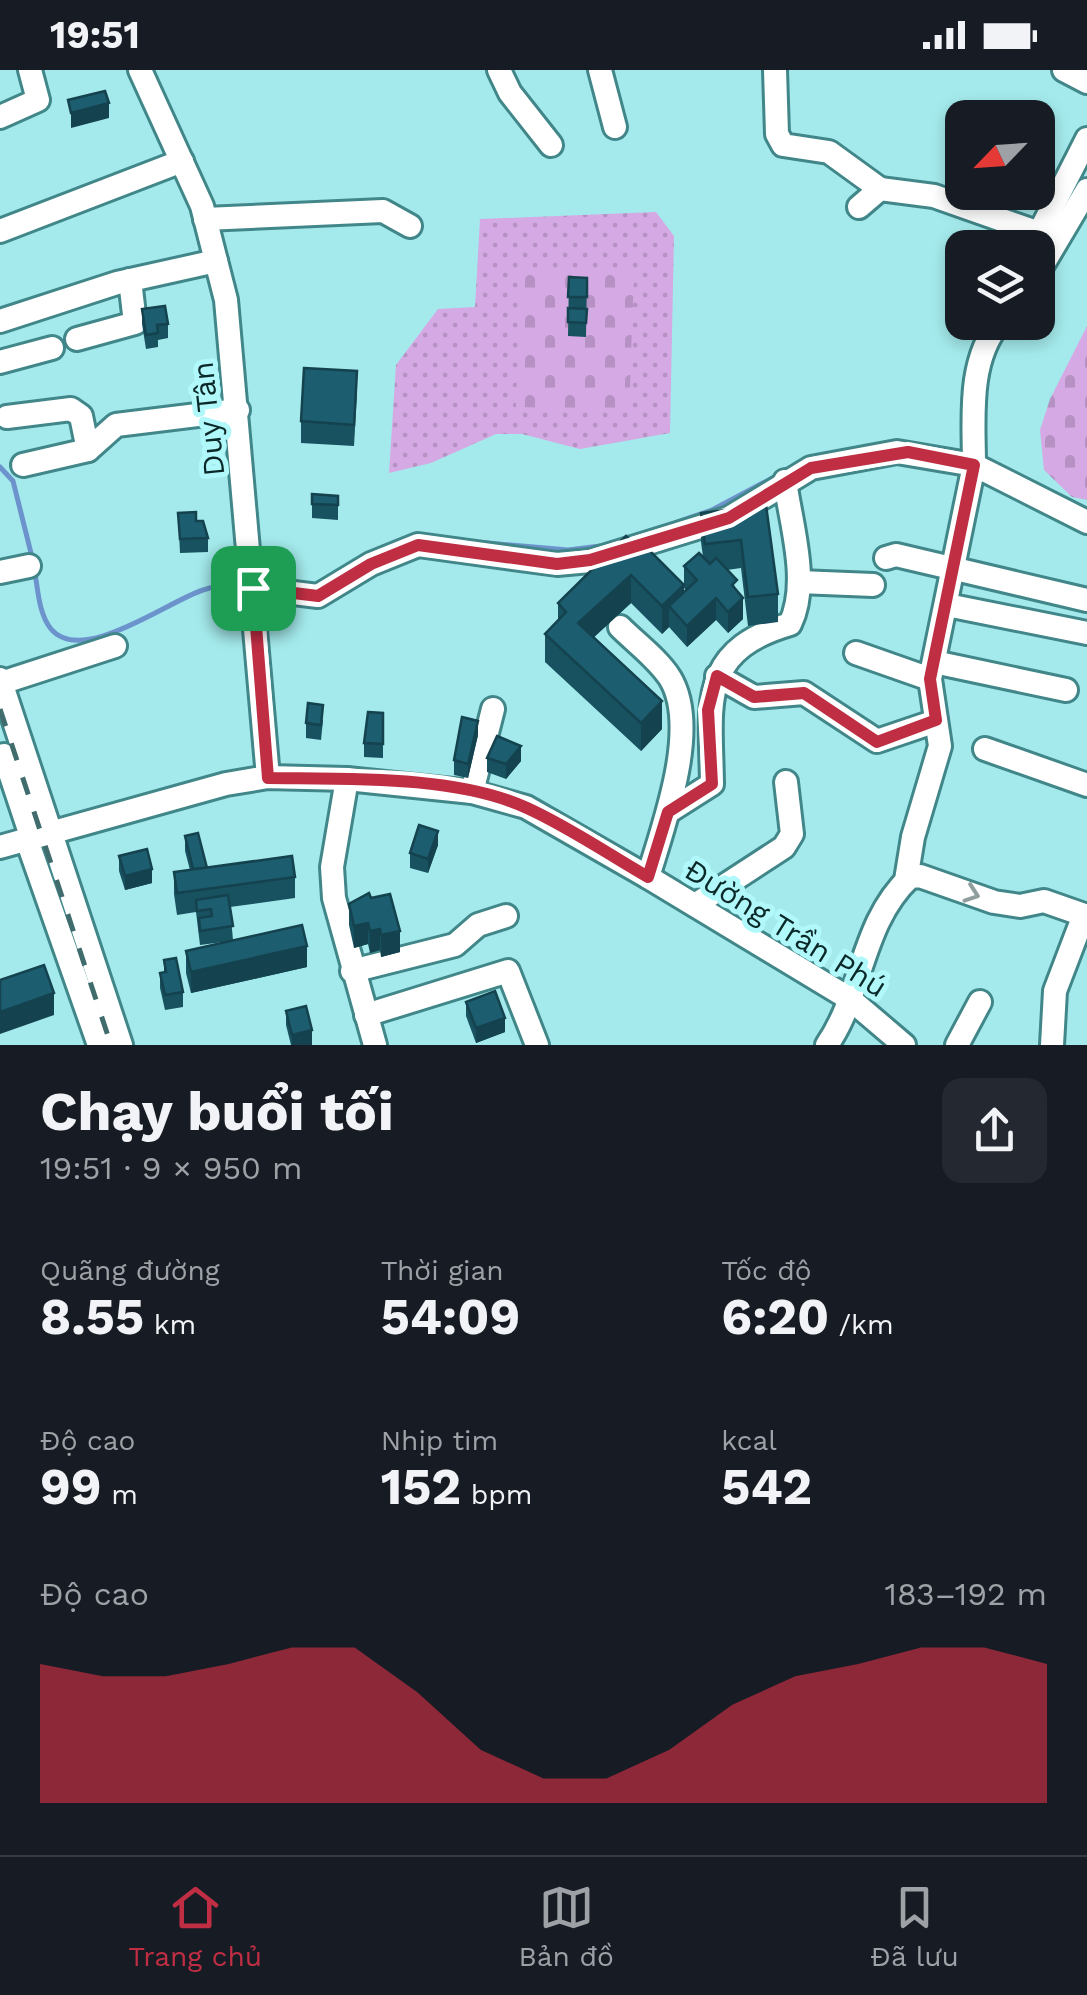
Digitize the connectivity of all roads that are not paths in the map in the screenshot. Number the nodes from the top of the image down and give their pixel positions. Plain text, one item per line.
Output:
1 (30, 70) edge
2 (140, 70) edge
3 (500, 70) edge
4 (600, 70) edge
5 (776, 70) edge
6 (1064, 70) edge
7 (1087, 82) edge
8 (0, 117) edge
9 (614, 127) dead end
10 (1087, 139) edge
11 (551, 145) dead end
12 (182, 162) junction
13 (880, 188) junction
14 (1087, 190) edge
15 (858, 206) dead end
16 (205, 220) junction
17 (410, 226) dead end
18 (1012, 230) edge
19 (1042, 230) edge
20 (0, 231) edge
21 (1055, 244) edge
22 (216, 261) junction
23 (130, 280) junction
24 (0, 321) edge
25 (76, 339) dead end
26 (988, 340) edge
27 (52, 348) dead end
28 (0, 362) edge
29 (238, 410) junction
30 (7, 417) dead end
31 (88, 450) junction
32 (972, 462) junction
33 (23, 465) dead end
34 (785, 481) junction
35 (1087, 522) edge
36 (886, 558) dead end
37 (29, 566) dead end
38 (951, 571) junction
39 (0, 572) edge
40 (799, 582) junction
41 (253, 583) junction
42 (874, 584) dead end
43 (1087, 600) edge
44 (948, 605) junction
45 (620, 628) dead end
46 (1087, 633) edge
47 (115, 646) dead end
48 (856, 652) dead end
49 (932, 671) junction
50 (717, 676) junction
51 (1, 681) edge
52 (1066, 690) dead end
53 (493, 709) dead end
54 (936, 720) junction
55 (986, 749) dead end
56 (4, 755) dead end
57 (268, 778) junction
58 (347, 779) junction
59 (786, 782) dead end
60 (1087, 786) edge
61 (472, 792) junction
62 (668, 812) junction
63 (37, 837) junction
64 (0, 847) edge
65 (648, 877) junction
66 (906, 880) junction
67 (695, 906) junction
68 (506, 916) dead end
69 (1086, 916) edge
70 (352, 971) junction
71 (850, 999) junction
72 (980, 1002) dead end
73 (366, 1015) junction
74 (98, 1045) edge
75 (121, 1045) edge
76 (375, 1045) edge
77 (537, 1045) edge
78 (826, 1045) edge
79 (904, 1045) edge
80 (957, 1045) edge
81 (1052, 1045) edge

1 - 8 street
2 - 12 street, Duy Tân
3 - 11 street
4 - 9 street
5 - 13 street
6 - 7 street
10 - 19 street
12 - 16 street, Duy Tân
12 - 20 street
13 - 15 street
13 - 18 street
14 - 21 street
16 - 17 street
16 - 22 street, Duy Tân
22 - 23 street
22 - 29 street, Duy Tân
23 - 24 street
23 - 25 street
26 - 32 street
27 - 28 street
29 - 31 street
29 - 41 street, Duy Tân
30 - 31 street
31 - 33 street
32 - 34 street
32 - 35 street
32 - 38 street
34 - 40 street
34 - 41 street
36 - 38 street
37 - 39 street
38 - 43 street
38 - 44 street
40 - 42 street
40 - 50 street
41 - 57 street, Duy Tân
44 - 46 street
44 - 49 street
45 - 62 street
47 - 51 street
48 - 49 street
49 - 52 street
49 - 54 street
50 - 54 street
50 - 62 street
51 - 63 street
53 - 61 street
54 - 66 street
55 - 60 street
56 - 63 street
57 - 58 street, Đường Trần Phú
57 - 63 street, Đường Trần Phú
58 - 61 street, Đường Trần Phú
58 - 70 street
59 - 67 street
61 - 65 street, Đường Trần Phú
62 - 65 street
63 - 64 street, Đường Trần Phú
63 - 74 street
63 - 75 street
65 - 67 street, Đường Trần Phú
66 -> 69 street
66 - 71 street
67 - 71 street, Đường Trần Phú
68 - 70 street
69 - 81 street
70 - 73 street
71 - 78 street
71 - 79 street, Đường Trần Phú
72 - 80 street
73 - 76 street
73 - 77 street

